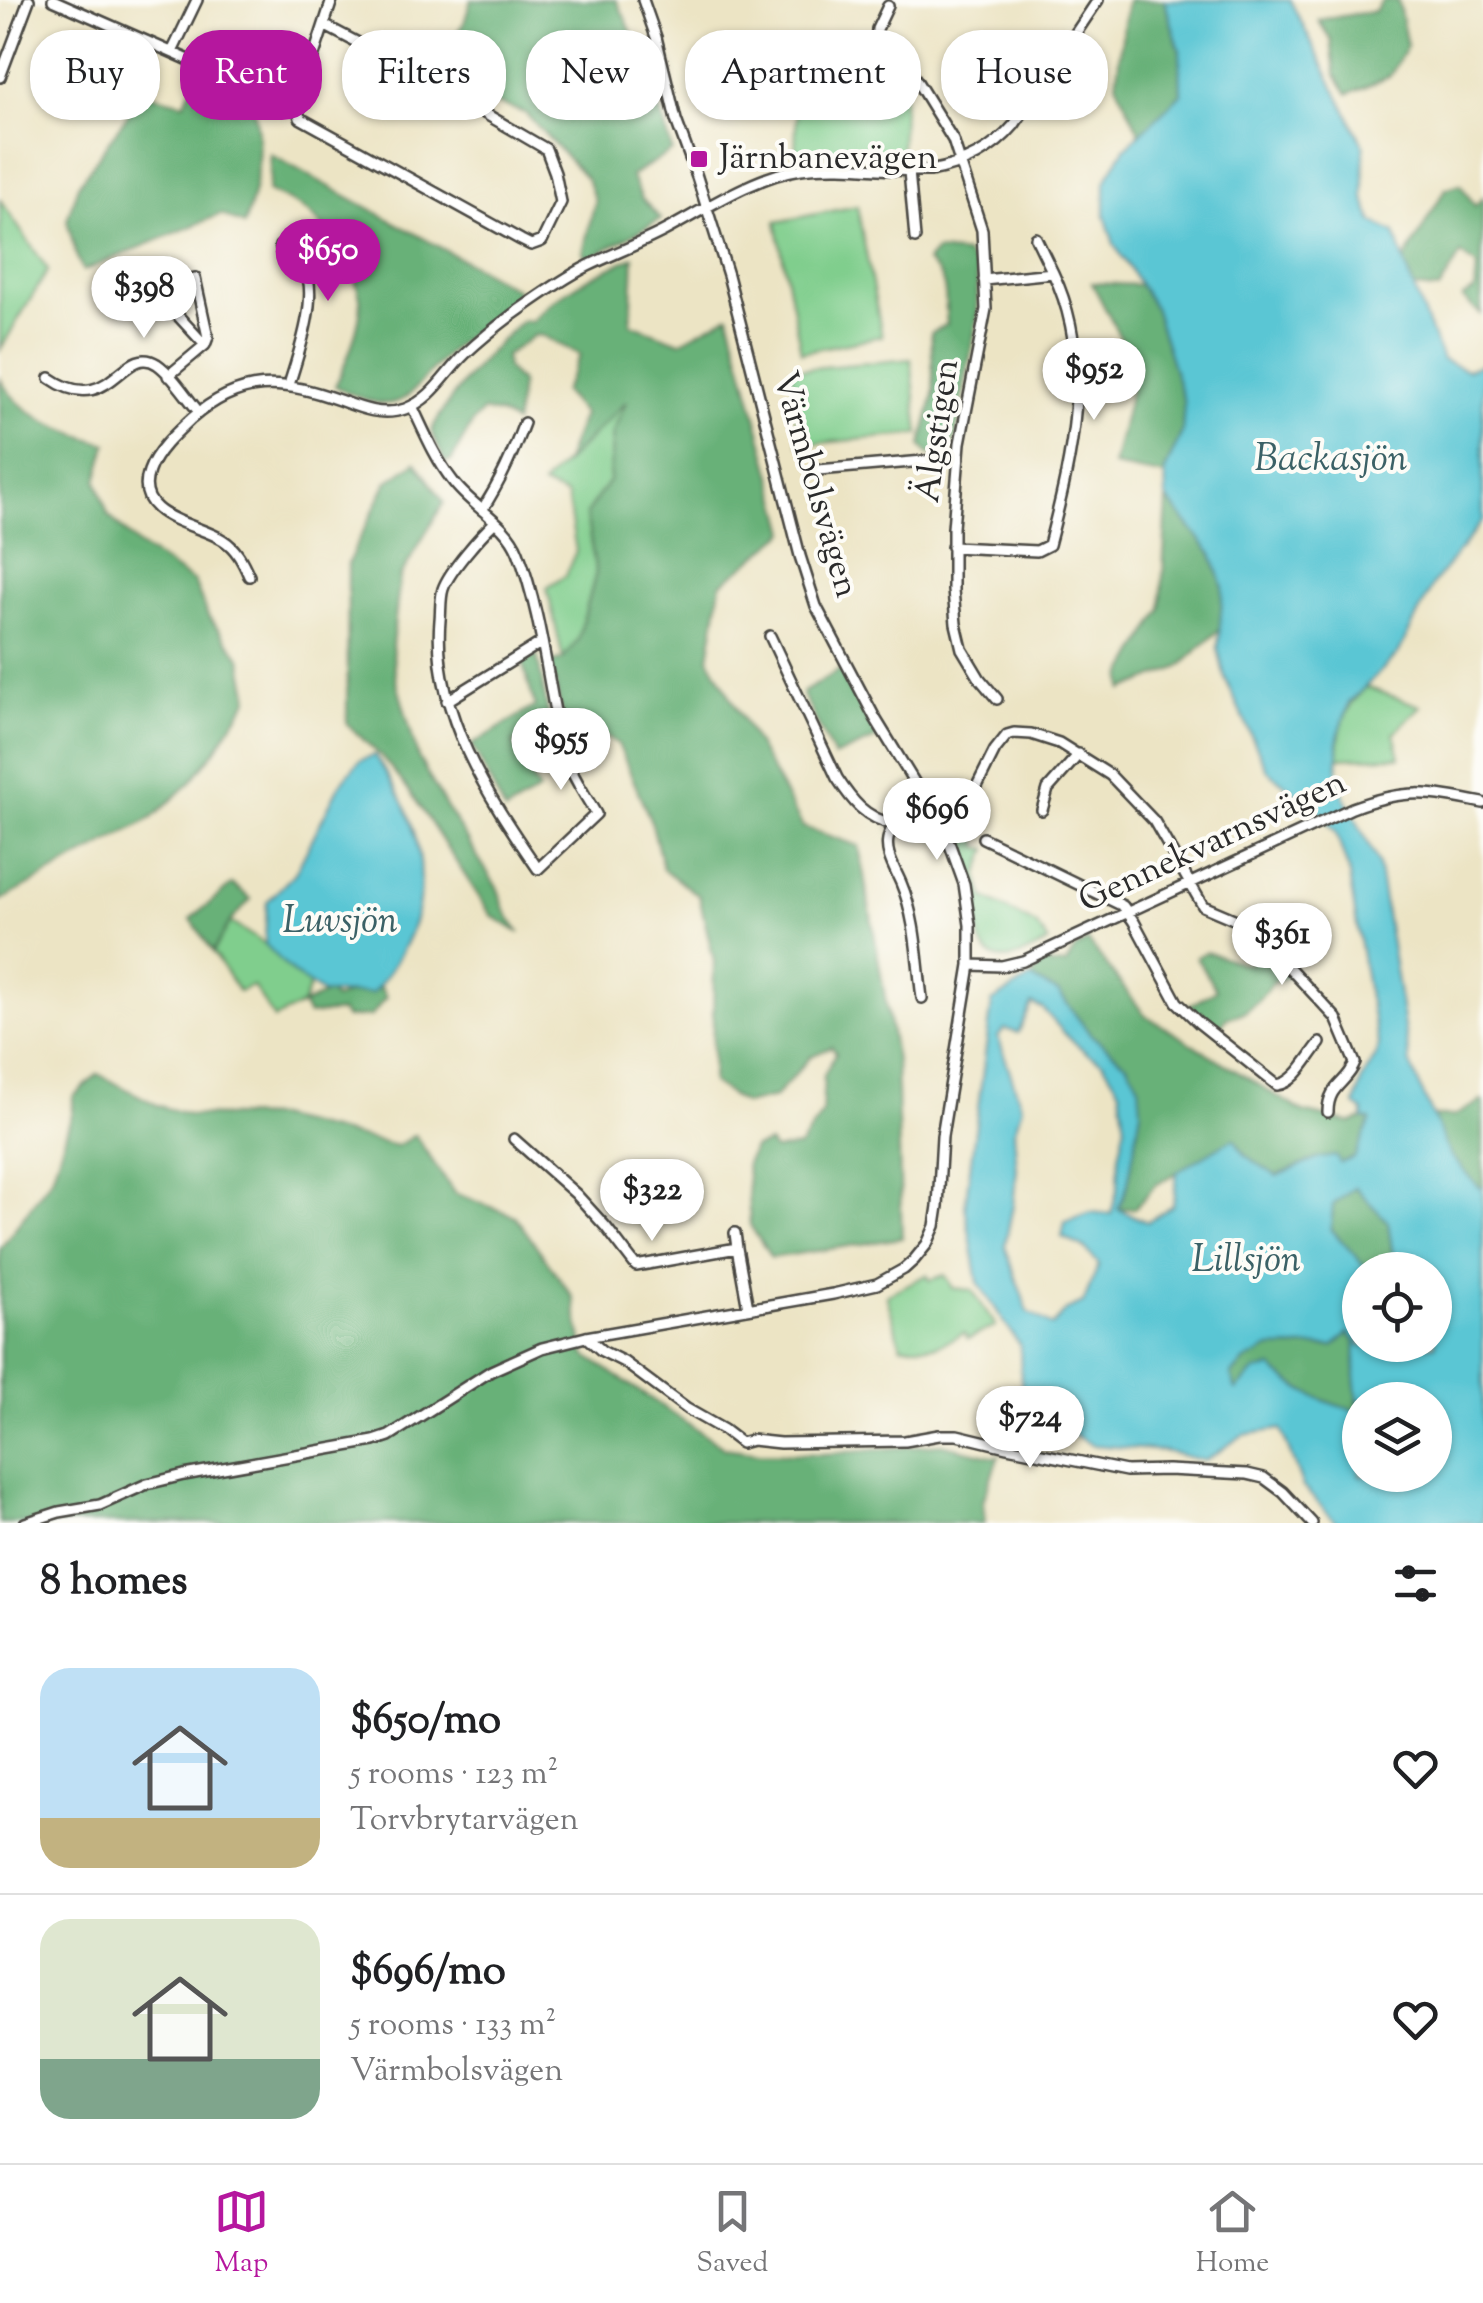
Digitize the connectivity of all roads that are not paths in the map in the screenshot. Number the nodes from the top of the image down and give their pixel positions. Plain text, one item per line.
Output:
1 (29, 0) edge
2 (53, 0) edge
3 (197, 0) edge
4 (332, 0) edge
5 (643, 0) edge
6 (1098, 0) edge
7 (888, 6) dead end
8 (324, 24) junction
9 (172, 52) junction
10 (180, 56) edge
11 (0, 77) edge
12 (960, 163) junction
13 (909, 171) junction
14 (706, 207) junction
15 (914, 238) dead end
16 (1036, 238) dead end
17 (280, 246) dead end
18 (1053, 274) junction
19 (984, 280) junction
20 (205, 345) junction
21 (168, 376) junction
22 (50, 378) dead end
23 (289, 385) junction
24 (412, 406) junction
25 (199, 412) junction
26 (524, 423) dead end
27 (959, 458) junction
28 (818, 470) dead end
29 (482, 510) junction
30 (495, 522) junction
31 (952, 548) junction
32 (249, 576) dead end
33 (770, 636) dead end
34 (542, 642) junction
35 (998, 699) dead end
36 (447, 701) junction
37 (1079, 754) junction
38 (973, 794) dead end
39 (924, 799) junction
40 (1483, 803) edge
41 (1042, 810) dead end
42 (893, 824) junction
43 (983, 838) dead end
44 (1188, 882) junction
45 (1127, 911) junction
46 (970, 965) junction
47 (922, 998) dead end
48 (1320, 1042) dead end
49 (1328, 1112) dead end
50 (514, 1140) dead end
51 (735, 1233) dead end
52 (738, 1248) junction
53 (748, 1308) junction
54 (586, 1337) junction
55 (25, 1523) edge
56 (1312, 1523) edge

1 - 11 street
2 - 9 street
3 - 9 street
4 - 8 street
5 - 14 street, Värmbolsvägen
6 - 12 street
7 - 12 street, Älgstigen
8 - 8 street
9 - 10 street
12 - 13 street
12 - 19 street, Älgstigen
13 - 14 street
13 - 15 street
14 - 24 street
14 - 39 street, Värmbolsvägen
16 - 18 street
17 - 23 street
18 - 19 street
18 - 31 street
19 - 27 street, Älgstigen
20 - 20 street
20 - 21 street
21 - 22 street
21 - 25 street
23 - 24 street
23 - 25 street
24 - 29 street
25 - 32 street
26 - 29 street
27 - 28 street
27 - 31 street, Älgstigen
29 - 30 street
30 - 34 street
30 - 36 street
31 - 35 street, Älgstigen
33 - 42 street
34 - 36 street
34 - 36 street
37 - 38 street
37 - 41 street
37 - 44 street
39 - 42 street
39 - 46 street, Värmbolsvägen
40 - 44 street, Gennekvarnsvägen
42 - 47 street
43 - 45 street
44 - 45 street, Gennekvarnsvägen
44 - 49 street
45 - 46 street, Gennekvarnsvägen
45 - 48 street
46 - 53 street, Värmbolsvägen
50 - 52 street
51 - 52 street
52 - 53 street
53 - 54 street, Värmbolsvägen
54 - 55 street, Värmbolsvägen
54 - 56 street

